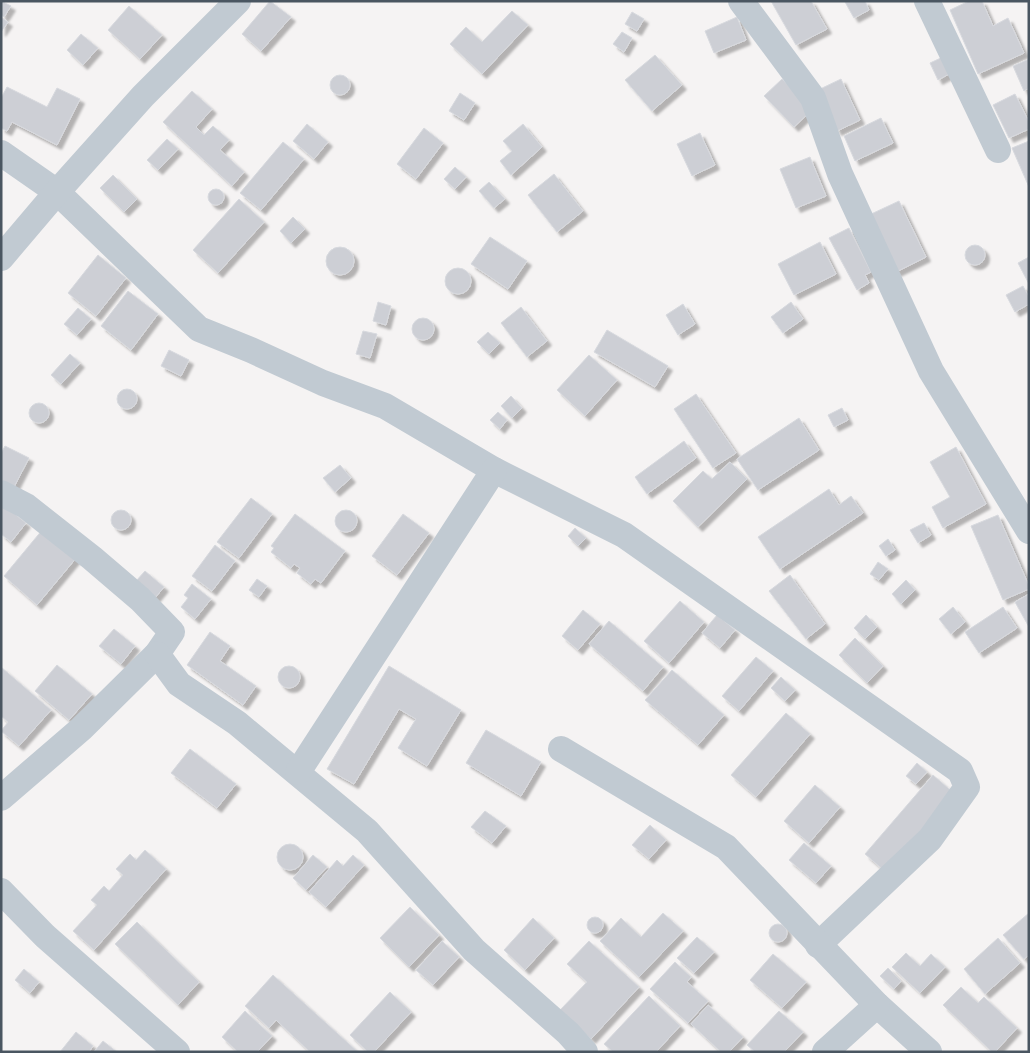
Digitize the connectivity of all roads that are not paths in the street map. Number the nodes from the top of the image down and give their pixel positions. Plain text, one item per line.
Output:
1 (238, 1) edge
2 (741, 1) edge
3 (926, 1) edge
4 (998, 150) dead end
5 (1, 153) edge
6 (57, 192) junction
7 (1, 258) edge
8 (494, 470) junction
9 (1, 493) edge
10 (1029, 531) edge
11 (157, 654) junction
12 (561, 749) dead end
13 (298, 772) junction
14 (1, 798) edge
15 (1, 891) edge
16 (818, 945) junction
17 (877, 1005) junction
18 (177, 1052) edge
19 (585, 1052) edge
20 (825, 1052) edge
21 (929, 1052) edge

1 - 6 street
2 - 10 street
3 - 4 street
5 - 6 street
6 - 7 street
6 - 8 street
8 - 13 street
8 - 16 street
9 - 11 street
11 - 13 street
11 - 14 street
12 - 16 street
13 - 19 street
15 - 18 street
16 - 17 street
17 - 20 street
17 - 21 street

